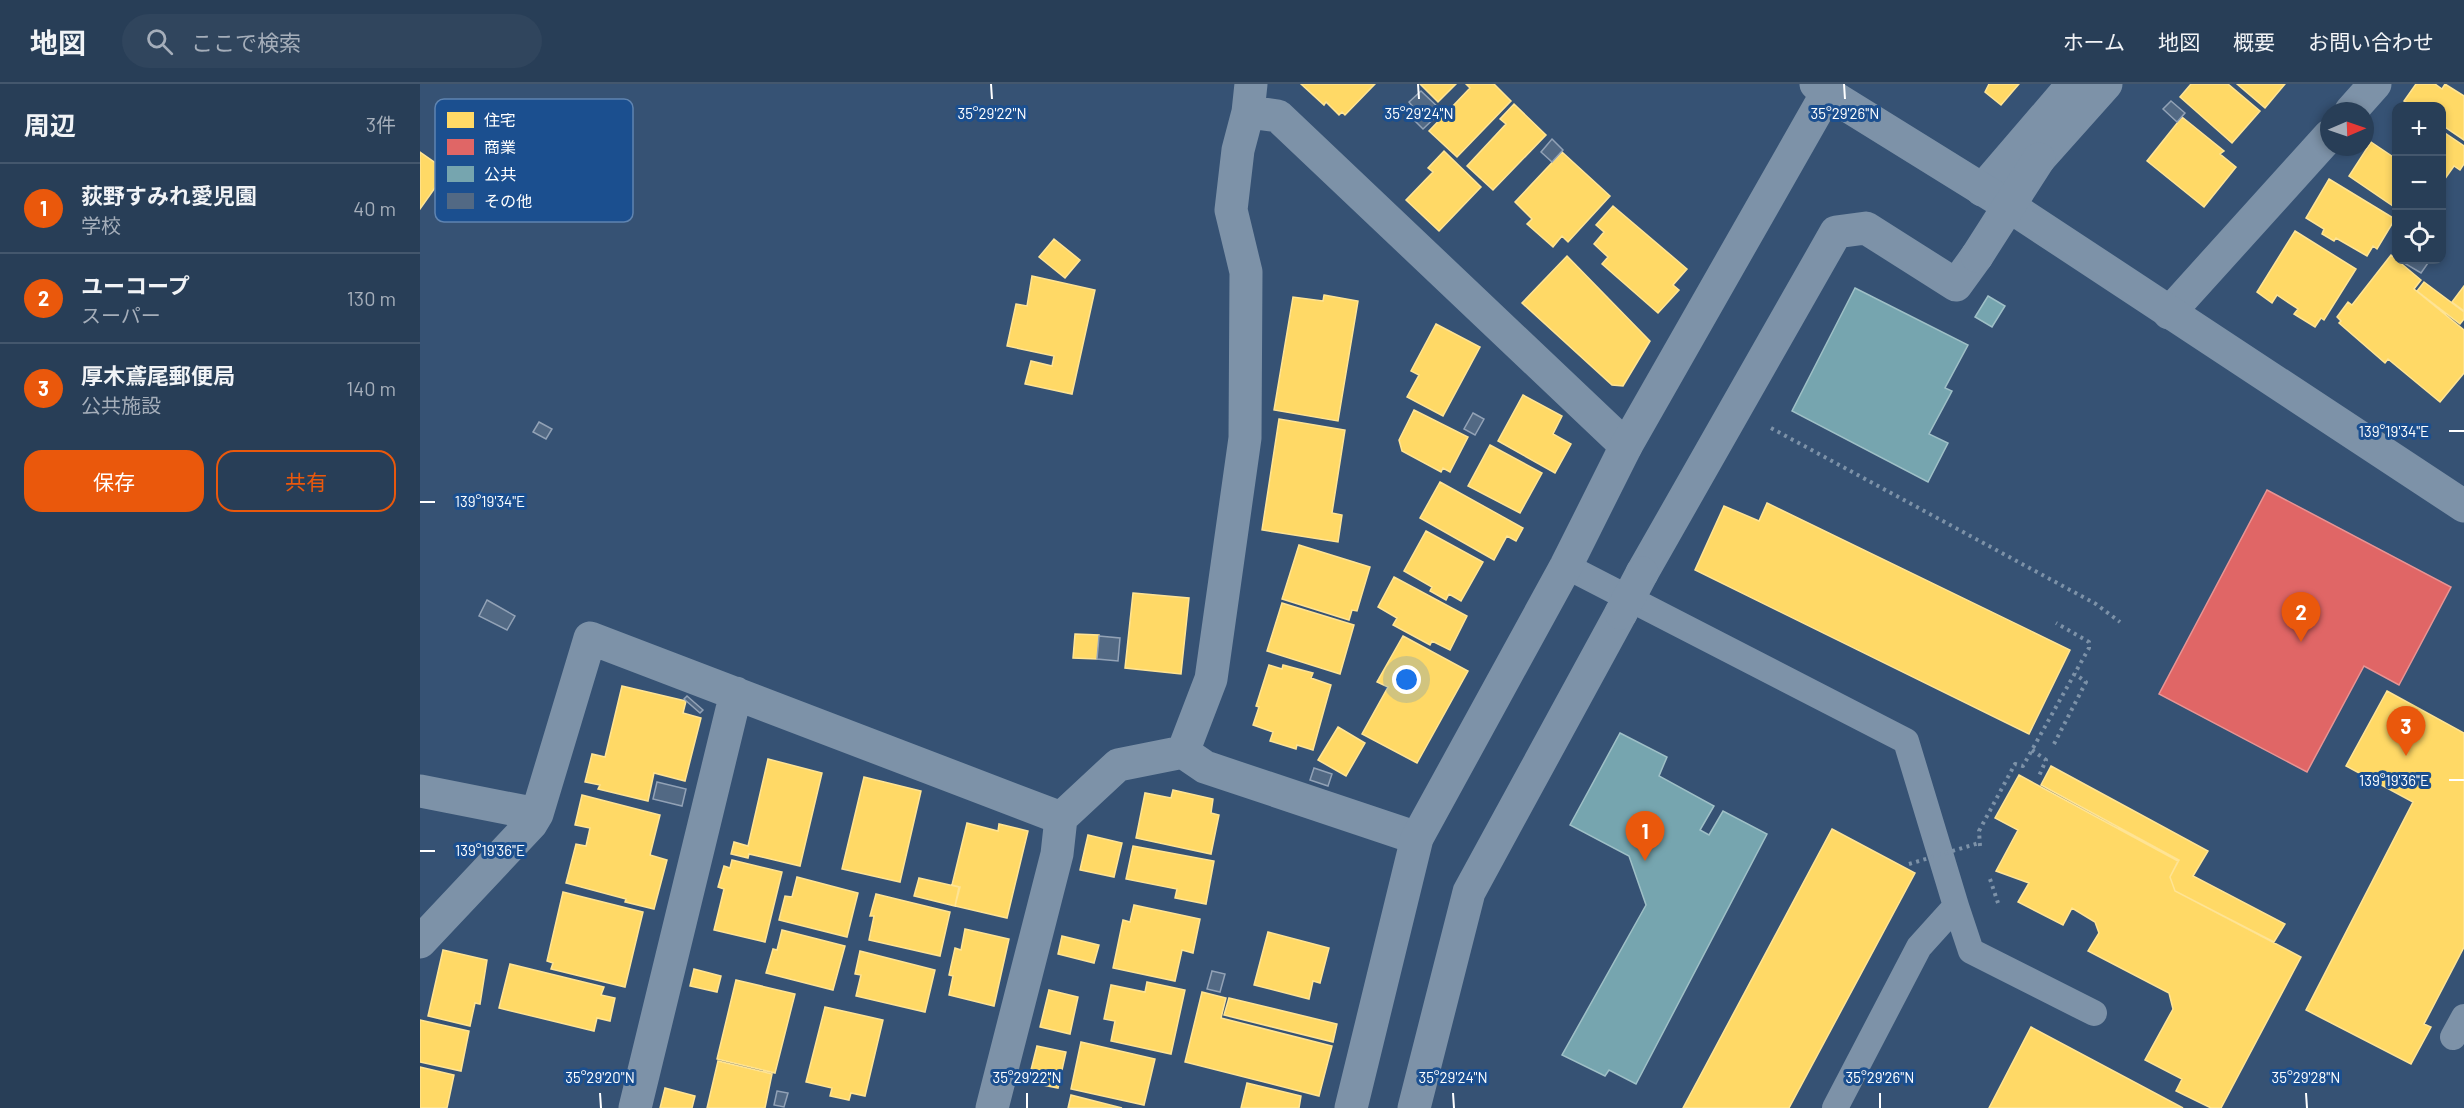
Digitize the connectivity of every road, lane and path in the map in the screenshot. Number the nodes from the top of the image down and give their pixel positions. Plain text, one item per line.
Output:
1 (2073, 84) edge
2 (2106, 84) edge
3 (2375, 84) edge
4 (1826, 87) edge
5 (1250, 98) edge
6 (2359, 102) edge
7 (2320, 146) edge
8 (1982, 190) junction
9 (2169, 313) junction
10 (1736, 409) junction
11 (1626, 446) junction
12 (2464, 506) edge
13 (1566, 566) junction
14 (2120, 622) dead end
15 (2056, 623) dead end
16 (2075, 674) junction
17 (736, 693) junction
18 (2054, 744) dead end
19 (2032, 750) junction
20 (1183, 752) junction
21 (2039, 776) dead end
22 (420, 791) edge
23 (537, 814) junction
24 (1061, 818) junction
25 (1418, 838) junction
26 (1979, 843) junction
27 (1982, 854) dead end
28 (1909, 864) dead end
29 (1989, 876) dead end
30 (1956, 906) junction
31 (2000, 909) dead end
32 (420, 942) edge
33 (2094, 1013) dead end
34 (635, 1108) edge
35 (992, 1108) edge
36 (1351, 1108) edge
37 (1414, 1108) edge
38 (1835, 1108) edge

1 - 8 street
2 - 10 street, bridge
3 - 6 street
4 - 8 street
4 - 11 street
5 - 11 street
5 - 20 street
7 - 9 street
8 - 9 street
9 - 12 street
10 - 14 path
10 - 37 street, bridge
11 - 13 street
13 - 25 street
13 - 30 lane
15 - 16 path
16 - 18 path
16 - 19 path
17 - 23 street
17 - 24 street
17 - 34 street
19 - 21 path
19 - 26 path
20 - 24 street
20 - 25 street
22 - 23 street
23 - 32 street
24 - 35 street
25 - 36 street
26 - 27 path
26 - 28 path, bridge
29 - 31 path
30 - 33 lane
30 - 38 lane

